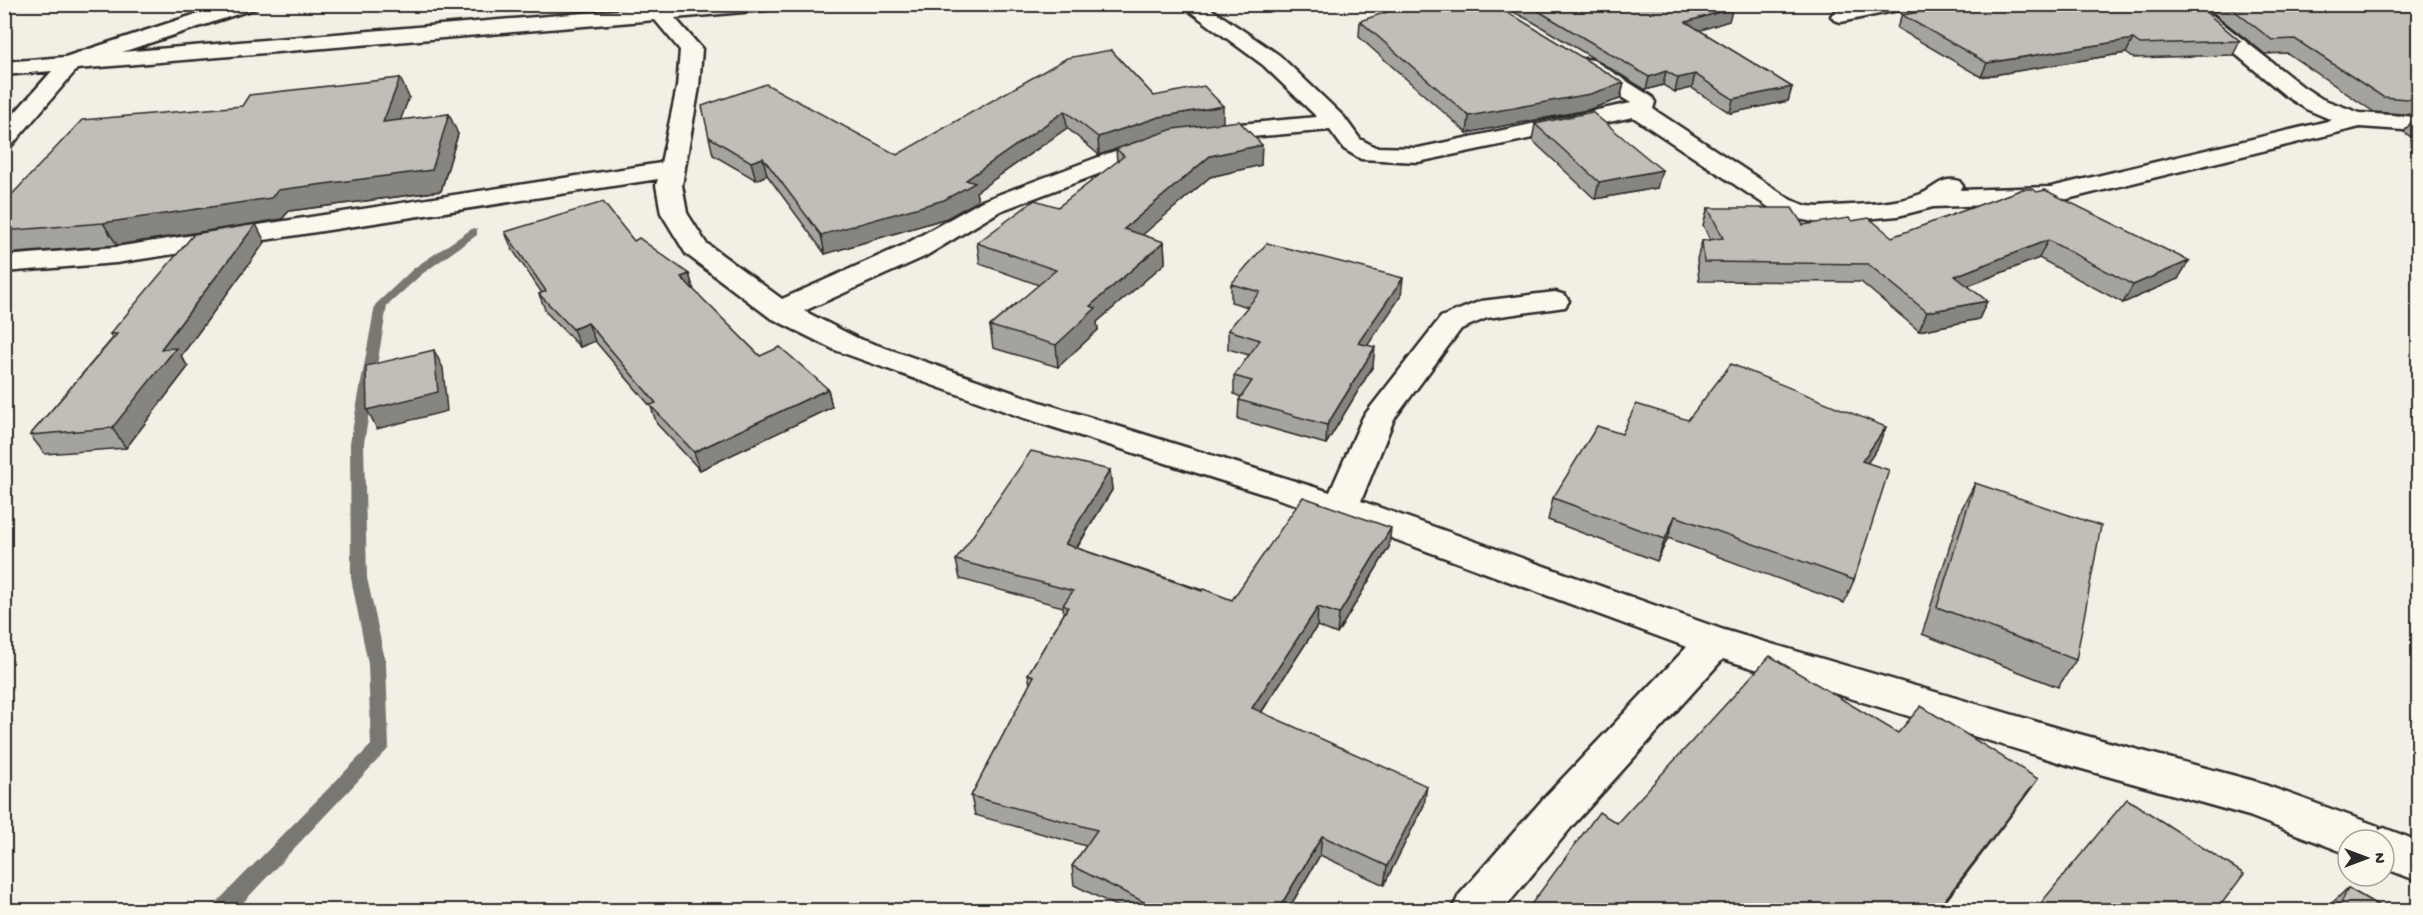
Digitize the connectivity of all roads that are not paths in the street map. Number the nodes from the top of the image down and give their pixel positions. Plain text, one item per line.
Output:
1 (249, 4) edge
2 (766, 4) edge
3 (1190, 4) edge
4 (1901, 4) edge
5 (2185, 4) edge
6 (671, 9) edge
7 (1841, 16) dead end
8 (1565, 53) edge
9 (72, 62) junction
10 (4, 69) edge
11 (1637, 109) junction
12 (2360, 120) junction
13 (1336, 122) junction
14 (2418, 124) edge
15 (4, 140) edge
16 (672, 169) junction
17 (1962, 176) dead end
18 (1932, 199) junction
19 (4, 264) edge
20 (1555, 301) dead end
21 (779, 311) junction
22 (1341, 507) junction
23 (1715, 642) junction
24 (2336, 830) edge
25 (2396, 853) edge
26 (2418, 861) edge
27 (1475, 910) edge

1 - 9 street
2 - 6 street
3 - 13 street
4 - 7 street
5 - 12 street
6 - 9 street
6 - 16 street
8 - 11 street
9 - 10 street
9 - 15 street
11 - 13 street
11 - 18 street
12 - 14 street
12 - 18 street
13 - 21 street
16 - 19 street
16 - 21 street
17 - 18 street
20 - 22 street
21 - 22 street
22 - 23 street
23 - 24 street
23 - 27 street
25 - 26 street

